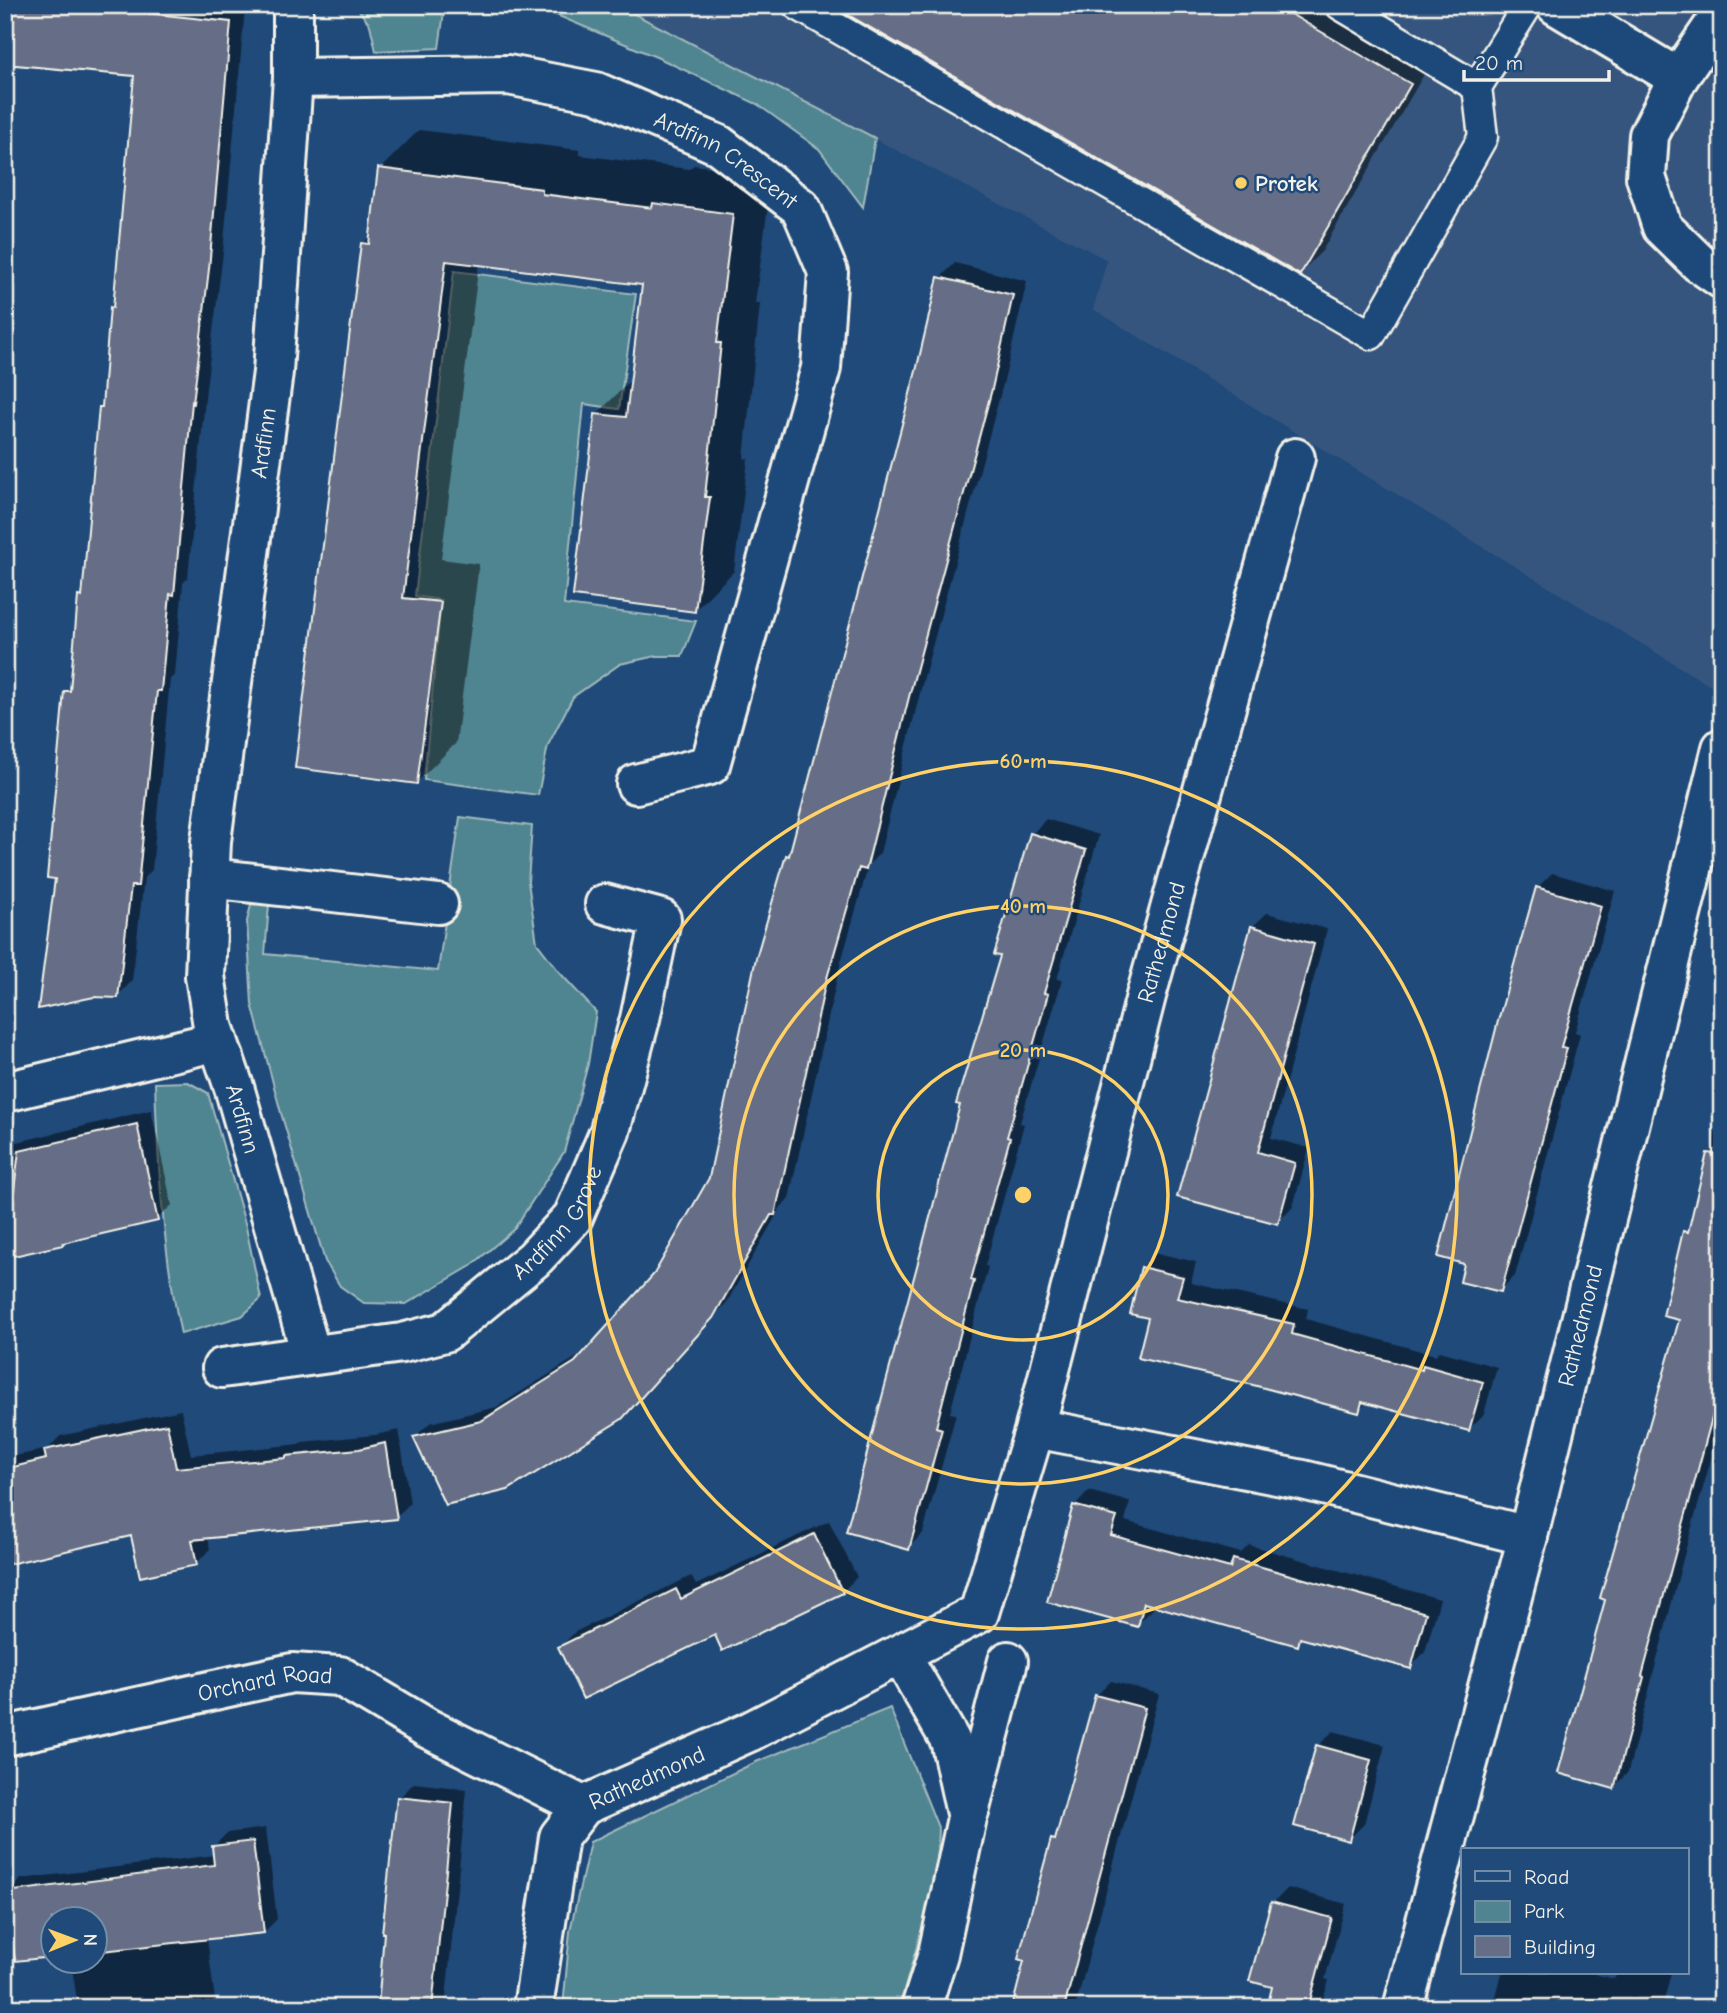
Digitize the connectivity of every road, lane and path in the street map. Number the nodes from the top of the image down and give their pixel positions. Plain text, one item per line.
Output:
1 (293, 5) edge
2 (797, 5) edge
3 (1340, 5) edge
4 (1528, 5) edge
5 (1556, 5) edge
6 (1722, 14) edge
7 (293, 78) junction
8 (1678, 78) junction
9 (1477, 87) junction
10 (1722, 279) edge
11 (1295, 458) dead end
12 (1722, 748) edge
13 (635, 783) dead end
14 (209, 878) junction
15 (438, 904) dead end
16 (605, 904) dead end
17 (218, 1041) junction
18 (5, 1091) edge
19 (312, 1354) junction
20 (222, 1368) dead end
21 (1035, 1428) junction
22 (1528, 1536) junction
23 (901, 1655) junction
24 (1008, 1661) dead end
25 (5, 1736) edge
26 (583, 1806) junction
27 (967, 1818) junction
28 (533, 2008) edge
29 (921, 2008) edge
30 (1403, 2008) edge

1 - 7 street, Ardfinn
2 - 9 lane
3 - 9 lane
4 - 9 lane
5 - 8 street
6 - 8 street
7 - 13 street, Ardfinn Crescent
7 - 14 street, Ardfinn
8 - 10 street
11 - 21 street, Rathedmond
12 - 22 street, Rathedmond
14 - 15 street
14 - 17 street, Ardfinn
16 - 19 street, Ardfinn Grove
17 - 18 street
17 - 19 street, Ardfinn
19 - 20 street, Ardfinn Grove
21 - 22 street
21 - 23 street, Rathedmond
22 - 30 street, Rathedmond
23 - 26 street, Rathedmond
23 - 27 street
24 - 27 street
25 - 26 street, Orchard Road
26 - 28 street, Rathedmond
27 - 29 street

